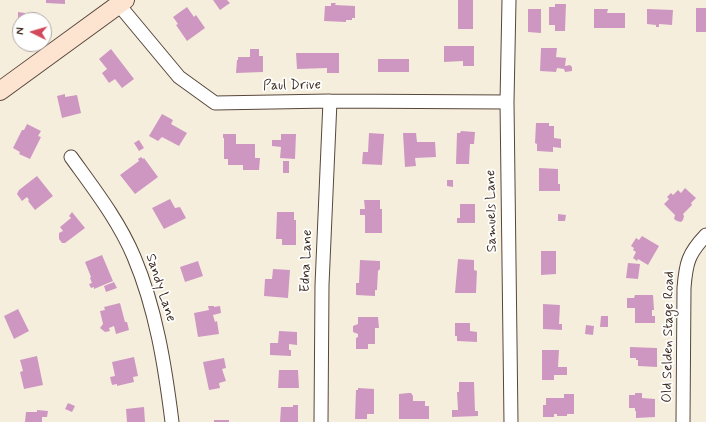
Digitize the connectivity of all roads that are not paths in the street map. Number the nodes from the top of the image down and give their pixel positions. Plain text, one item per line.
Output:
1 (509, 0) edge
2 (122, 2) edge
3 (0, 91) edge
4 (330, 101) junction
5 (507, 102) junction
6 (71, 157) dead end
7 (706, 235) edge
8 (172, 422) edge
9 (321, 422) edge
10 (511, 422) edge
11 (683, 422) edge

1 - 5 street, Samuels Lane
2 - 3 main road
2 - 4 street, Paul Drive
4 - 5 street, Paul Drive
4 - 9 street, Edna Lane
5 - 10 street, Samuels Lane
6 - 8 street, Sandy Lane
7 - 11 street, Old Selden Stage Road

